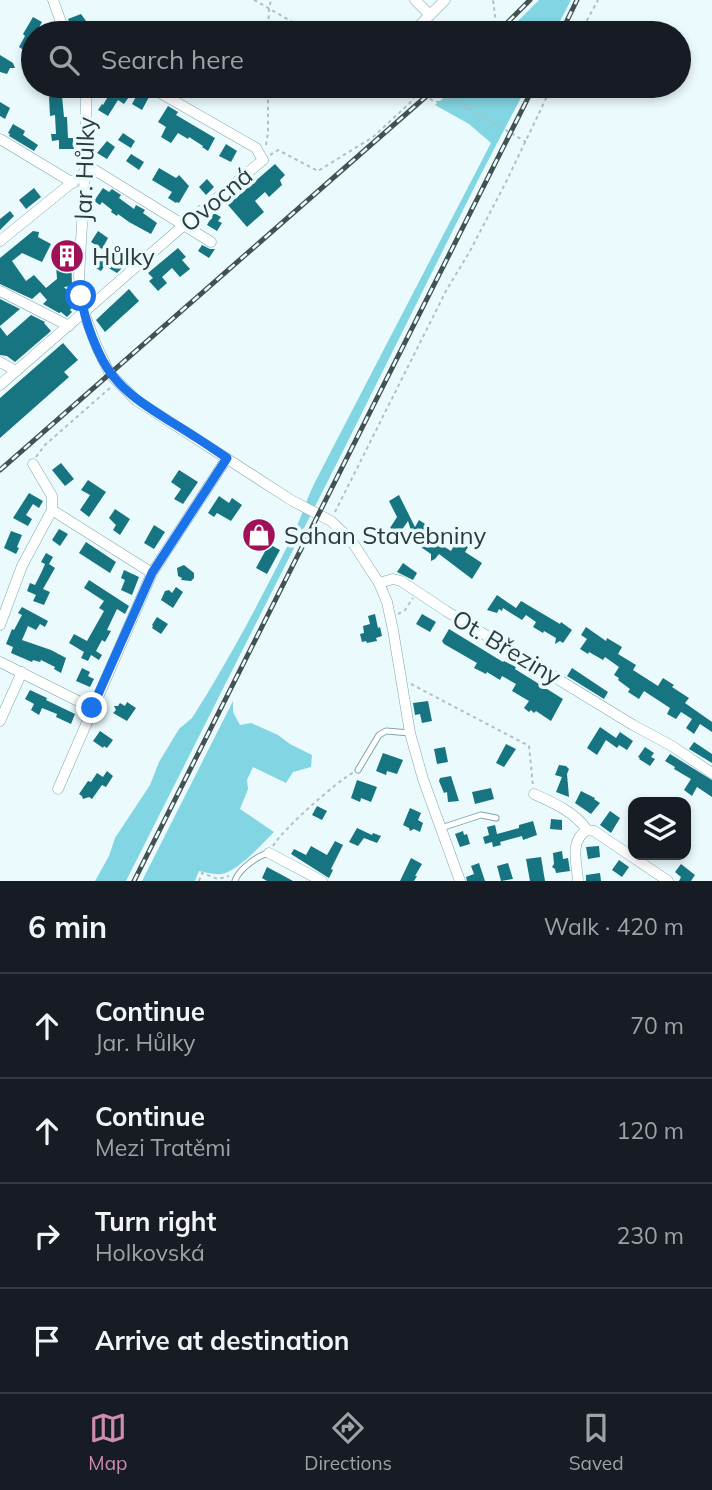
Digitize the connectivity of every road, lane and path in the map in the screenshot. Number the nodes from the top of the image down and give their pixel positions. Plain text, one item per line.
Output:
1 (53, 0) edge
2 (254, 0) edge
3 (271, 0) edge
4 (415, 0) edge
5 (445, 0) edge
6 (493, 0) edge
7 (598, 0) edge
8 (269, 9) junction
9 (430, 15) junction
10 (61, 21) edge
11 (268, 21) edge
12 (290, 21) edge
13 (424, 21) edge
14 (496, 21) edge
15 (587, 21) edge
16 (86, 98) edge
17 (169, 98) edge
18 (268, 98) edge
19 (414, 98) edge
20 (428, 98) edge
21 (451, 98) joint
22 (546, 98) edge
23 (0, 139) edge
24 (526, 142) junction
25 (263, 160) junction
26 (85, 168) junction
27 (73, 183) junction
28 (184, 225) junction
29 (0, 241) edge
30 (211, 242) dead end
31 (0, 291) edge
32 (84, 313) junction
33 (69, 326) junction
34 (0, 362) edge
35 (16, 371) junction
36 (114, 378) junction
37 (0, 385) edge
38 (227, 458) junction
39 (33, 464) joint
40 (52, 510) junction
41 (331, 521) junction
42 (152, 573) junction
43 (379, 583) junction
44 (417, 592) junction
45 (391, 616) junction
46 (0, 625) edge
47 (0, 662) edge
48 (22, 672) junction
49 (401, 679) junction
50 (92, 708) junction
51 (0, 721) edge
52 (410, 733) junction
53 (358, 770) joint
54 (712, 774) edge
55 (58, 789) dead end
56 (534, 794) joint
57 (496, 818) dead end
58 (441, 828) junction
59 (587, 830) junction
60 (269, 853) junction
61 (236, 878) edge
62 (199, 881) edge
63 (322, 881) edge
64 (460, 881) edge
65 (578, 881) edge
66 (668, 881) edge

1 - 10 street
2 - 8 path
3 - 8 path
4 - 9 street
5 - 9 street
6 - 14 path
7 - 15 path
8 - 11 path
8 - 12 path
9 - 13 street
16 - 26 street, Jar. Hůlky
17 - 25 street, Ovocná
18 - 25 path
19 - 25 path
20 - 21 path
21 - 24 path
22 - 24 path
23 - 27 street
24 - 41 path
25 - 28 street, Ovocná
26 - 27 street
26 - 28 street
26 - 32 street, Jar. Hůlky
27 - 29 street
28 - 30 street
28 - 32 street, Ovocná
31 - 33 street
32 - 33 street, Ovocná
32 - 36 street, Jar. Hůlky
33 - 35 street, Ovocná
34 - 35 street
35 - 37 street, Ovocná
36 - 38 street
36 - 39 path
38 - 41 street
38 - 42 street
39 - 40 street
40 - 42 street
40 - 46 street
41 - 43 street
42 - 50 street
43 - 44 street, Ot. Březiny
43 - 45 street
44 - 45 path
44 - 54 street, Ot. Březiny
45 - 49 street
47 - 48 street
48 - 50 street
48 - 51 street
49 - 52 street
49 - 56 path
50 - 55 street
52 - 53 lane
52 - 58 street
53 - 60 path
56 - 59 street
57 - 58 lane
58 - 64 street
59 - 65 street
59 - 66 street
60 - 61 lane
60 - 63 street
61 - 62 path

